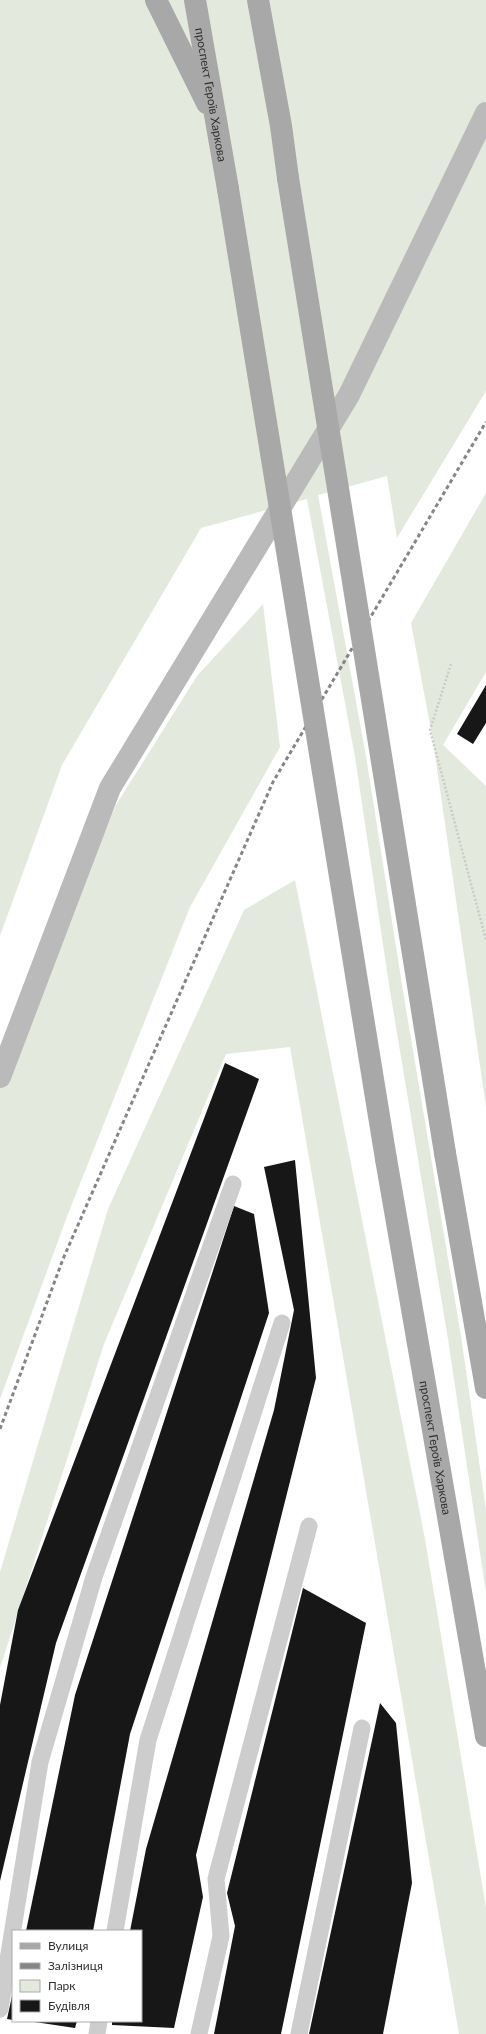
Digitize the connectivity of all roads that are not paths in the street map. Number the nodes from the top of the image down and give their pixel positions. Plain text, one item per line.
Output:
1 (156, 0) edge
2 (195, 0) edge
3 (258, 0) edge
4 (486, 113) edge
5 (218, 125) junction
6 (0, 1077) edge
7 (232, 1184) dead end
8 (282, 1323) dead end
9 (486, 1388) edge
10 (309, 1526) dead end
11 (362, 1728) dead end
12 (486, 1736) edge
13 (13, 1930) edge
14 (115, 1930) edge
15 (12, 1935) edge
16 (0, 2009) edge
17 (99, 2022) edge
18 (97, 2034) edge
19 (199, 2034) edge
20 (299, 2034) edge

1 - 5 main road
2 - 5 main road, проспект Героїв Харкова
3 - 9 main road, bridge
4 - 6 main road
5 - 12 main road, проспект Героїв Харкова, bridge
7 - 13 lane
8 - 14 lane
10 - 19 lane
11 - 20 lane
15 - 16 lane
17 - 18 lane

